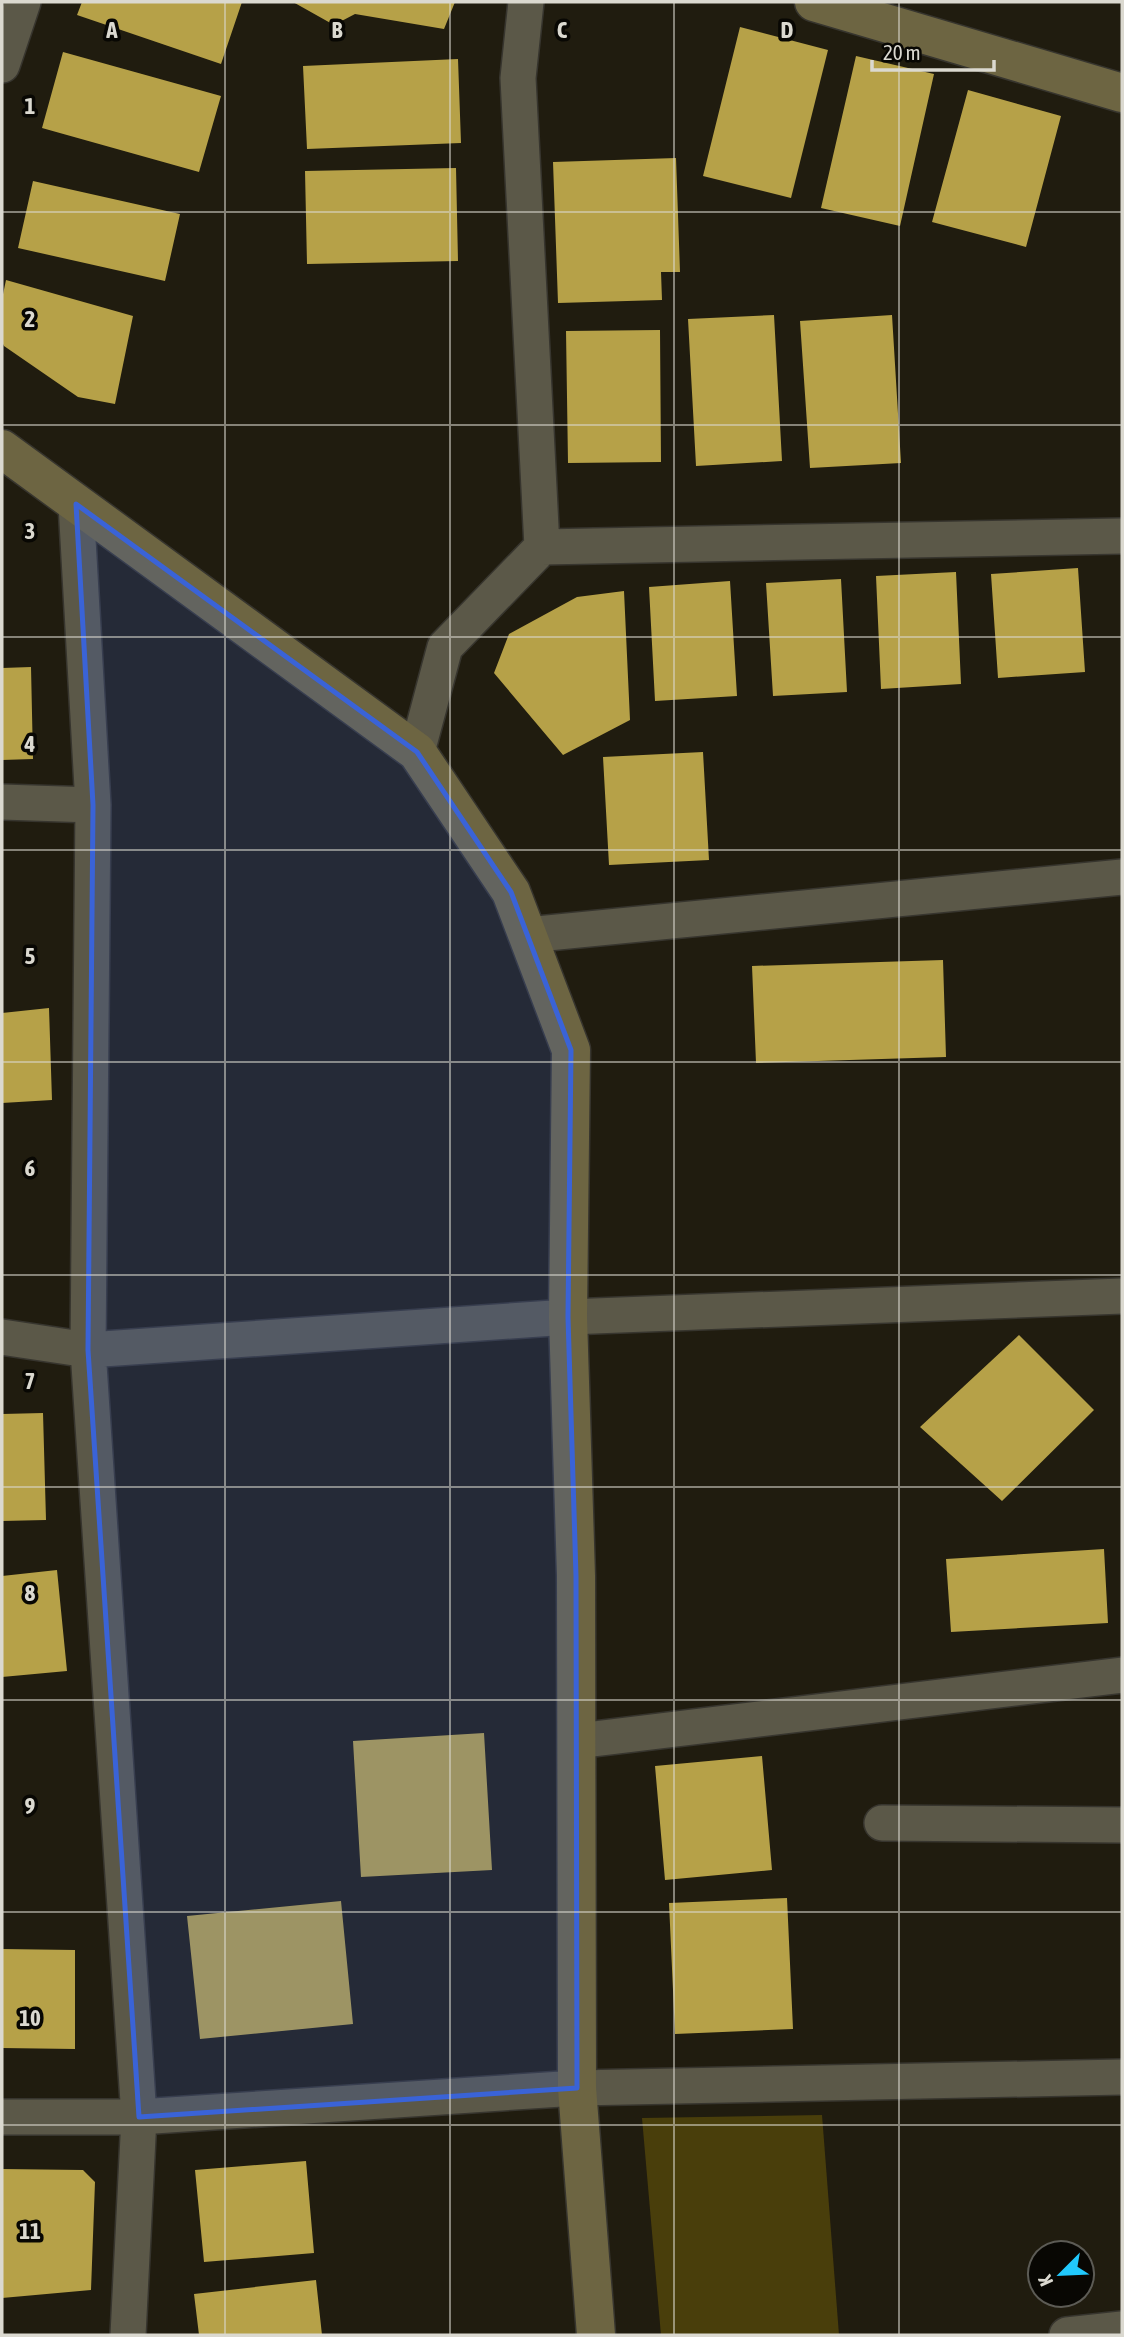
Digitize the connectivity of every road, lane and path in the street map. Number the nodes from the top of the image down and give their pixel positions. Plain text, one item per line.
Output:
1 (23, 2) edge
2 (526, 2) edge
3 (814, 2) edge
4 (2, 65) edge
5 (1122, 93) edge
6 (2, 449) edge
7 (76, 504) junction
8 (1122, 536) edge
9 (542, 547) junction
10 (417, 752) junction
11 (2, 802) edge
12 (93, 805) junction
13 (1122, 877) edge
14 (527, 935) junction
15 (1122, 1296) edge
16 (568, 1317) junction
17 (2, 1337) edge
18 (88, 1350) junction
19 (1122, 1675) edge
20 (577, 1741) junction
21 (882, 1823) dead end
22 (1122, 1825) edge
23 (1122, 2077) edge
24 (577, 2088) junction
25 (2, 2117) edge
26 (139, 2118) junction
27 (1122, 2329) edge
28 (128, 2335) edge
29 (596, 2335) edge
30 (1067, 2335) edge

1 - 4 street
2 - 9 street
3 - 5 street
6 - 7 street
7 - 10 street
7 - 12 street
8 - 9 street
9 - 10 street
10 - 14 street
11 - 12 street
12 - 18 street
13 - 14 street
14 - 16 street
15 - 16 street
16 - 18 street
16 - 20 street
17 - 18 street
18 - 26 street
19 - 20 street
20 - 24 street
21 - 22 street
23 - 24 street
24 - 26 street
24 - 29 street
25 - 26 street
26 - 28 street
27 - 30 street

